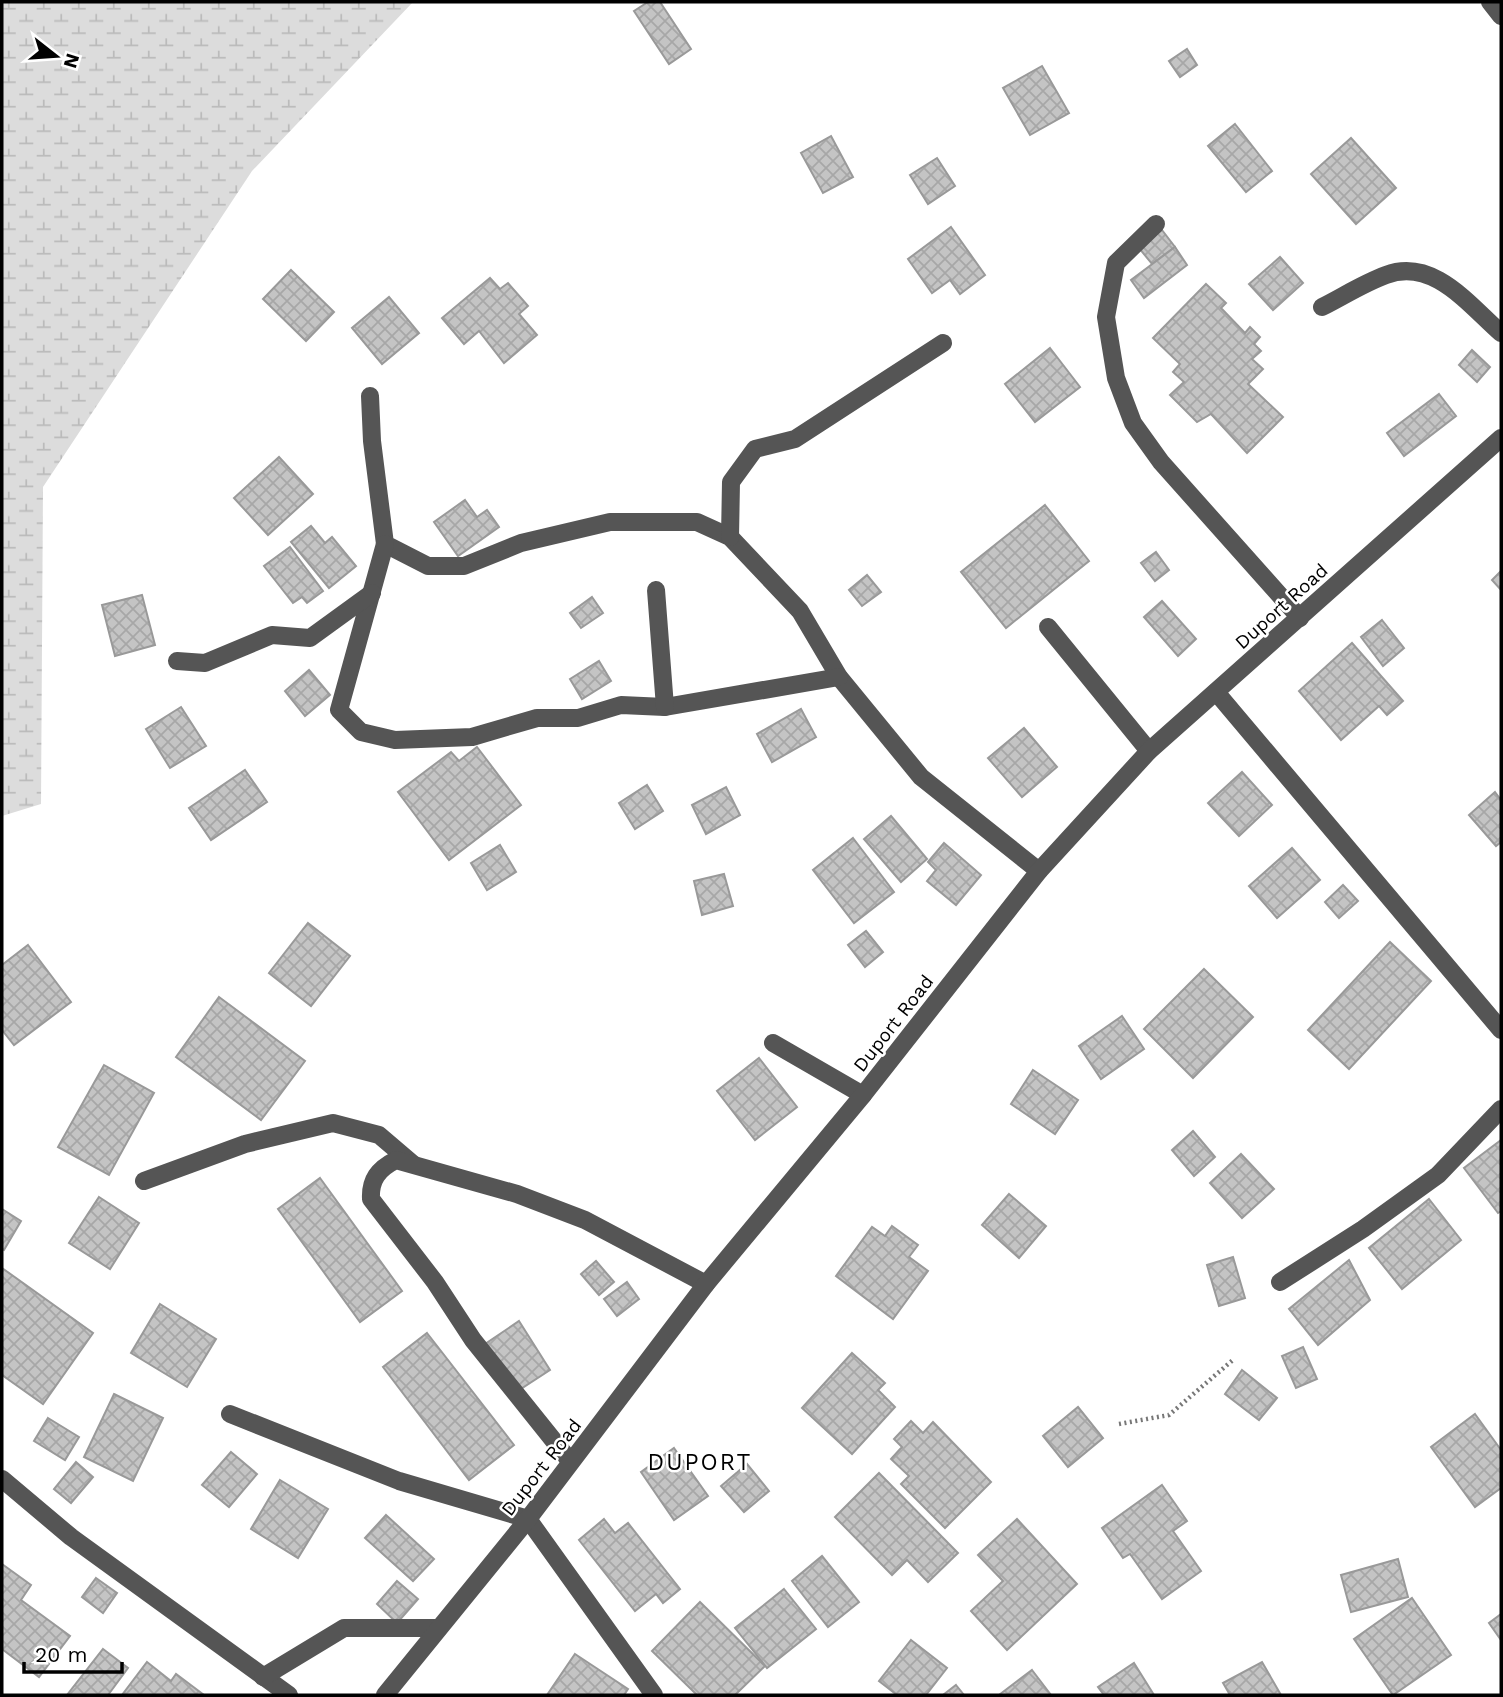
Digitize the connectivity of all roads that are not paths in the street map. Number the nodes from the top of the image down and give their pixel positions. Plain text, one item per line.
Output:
1 (1490, 2) edge
2 (1501, 16) edge
3 (1156, 224) dead end
4 (1322, 307) dead end
5 (1501, 333) edge
6 (943, 343) dead end
7 (370, 396) dead end
8 (1501, 438) edge
9 (730, 537) junction
10 (385, 544) junction
11 (656, 590) dead end
12 (372, 593) junction
13 (1300, 618) junction
14 (1048, 627) dead end
15 (177, 661) dead end
16 (839, 677) junction
17 (1216, 692) junction
18 (664, 707) junction
19 (1149, 751) junction
20 (1039, 871) junction
21 (1501, 1030) edge
22 (773, 1043) dead end
23 (863, 1095) junction
24 (1501, 1109) edge
25 (413, 1164) junction
26 (144, 1181) dead end
27 (1280, 1282) dead end
28 (706, 1284) junction
29 (230, 1414) dead end
30 (570, 1461) junction
31 (2, 1479) edge
32 (528, 1519) junction
33 (439, 1628) junction
34 (263, 1676) junction
35 (289, 1695) edge
36 (385, 1695) edge
37 (654, 1695) edge

1 - 2 street
3 - 13 street
4 - 5 street
6 - 9 street
7 - 10 street
8 - 13 street, Duport Road
9 - 10 street
9 - 16 street
10 - 12 street
11 - 18 street
12 - 15 street
12 - 18 street
13 - 17 street, Duport Road
14 - 19 street
16 - 18 street
16 - 20 street
17 - 19 street, Duport Road
17 - 21 street
19 - 20 street, Duport Road
20 - 23 street, Duport Road
22 - 23 street
23 - 28 street, Duport Road
24 - 27 street
25 - 26 street
25 - 28 street
25 - 30 street
28 - 30 street, Duport Road
29 - 32 street
30 - 32 street, Duport Road
31 - 34 street
32 - 33 street, Duport Road
32 - 37 street
33 - 34 street
33 - 36 street, Duport Road
34 - 35 street

